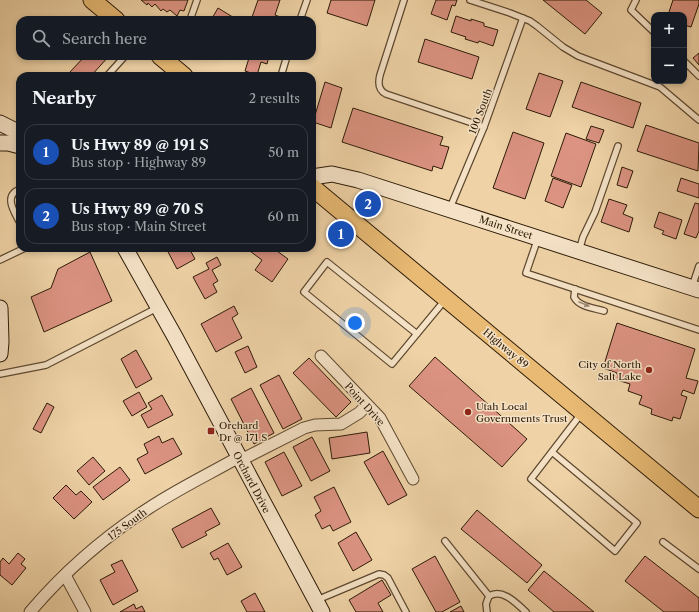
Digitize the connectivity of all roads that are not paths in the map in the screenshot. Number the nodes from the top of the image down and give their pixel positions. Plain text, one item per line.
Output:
1 (92, 0) edge
2 (197, 0) edge
3 (307, 0) edge
4 (404, 0) edge
5 (470, 0) edge
6 (636, 0) edge
7 (111, 16) edge
8 (191, 16) edge
9 (301, 16) edge
10 (523, 18) junction
11 (651, 29) edge
12 (121, 60) edge
13 (168, 60) edge
14 (286, 60) edge
15 (687, 64) edge
16 (111, 72) edge
17 (180, 72) edge
18 (282, 72) edge
19 (699, 76) edge
20 (699, 120) edge
21 (0, 123) edge
22 (484, 127) junction
23 (16, 131) edge
24 (0, 143) edge
25 (16, 145) edge
26 (618, 146) dead end
27 (316, 176) edge
28 (16, 190) edge
29 (316, 190) edge
30 (450, 209) junction
31 (16, 214) edge
32 (538, 238) junction
33 (579, 251) junction
34 (17, 252) edge
35 (127, 252) edge
36 (0, 260) edge
37 (699, 266) edge
38 (575, 289) junction
39 (695, 289) edge
40 (446, 298) junction
41 (0, 308) edge
42 (158, 308) junction
43 (604, 311) dead end
44 (699, 330) edge
45 (417, 334) junction
46 (0, 354) edge
47 (320, 356) dead end
48 (0, 374) edge
49 (367, 405) junction
50 (583, 412) junction
51 (552, 452) junction
52 (240, 459) junction
53 (413, 479) dead end
54 (699, 509) edge
55 (445, 542) dead end
56 (663, 542) dead end
57 (699, 569) edge
58 (65, 575) junction
59 (489, 596) junction
60 (319, 606) edge
61 (30, 612) edge
62 (84, 612) edge
63 (406, 612) edge
64 (487, 612) edge
65 (526, 612) edge

1 - 7 main road
2 - 8 lane
3 - 9 lane
4 - 22 lane
5 - 10 lane
6 - 11 lane
10 - 20 lane
10 - 22 lane, 100 South
12 - 16 lane
13 - 17 main road
14 - 18 lane
15 - 19 lane
21 - 23 main road
22 - 30 lane, 100 South
24 - 25 main road
26 - 33 lane
27 - 30 main road, Main Street
28 - 31 lane
29 - 40 main road, Highway 89
30 - 32 main road, Main Street
32 - 33 main road, Main Street
32 - 38 lane
33 - 39 main road, Main Street
34 - 36 lane
35 - 42 main road, Orchard Drive
37 - 39 lane
38 -> 43 lane
38 - 44 lane
40 - 45 lane
40 - 50 main road, Highway 89
41 - 46 main road
42 - 48 lane
42 - 52 main road, Orchard Drive
45 - 45 lane
47 - 49 street, Point Drive
49 - 52 street, 175 South
49 - 53 street, Point Drive
50 - 51 lane
50 - 54 main road, Highway 89
51 - 51 lane
52 - 58 street, 175 South
52 - 60 main road, Orchard Drive
55 - 59 lane
56 - 57 lane
58 - 61 street, 175 South
58 - 62 street
59 - 64 lane
59 - 65 lane
60 - 63 lane

